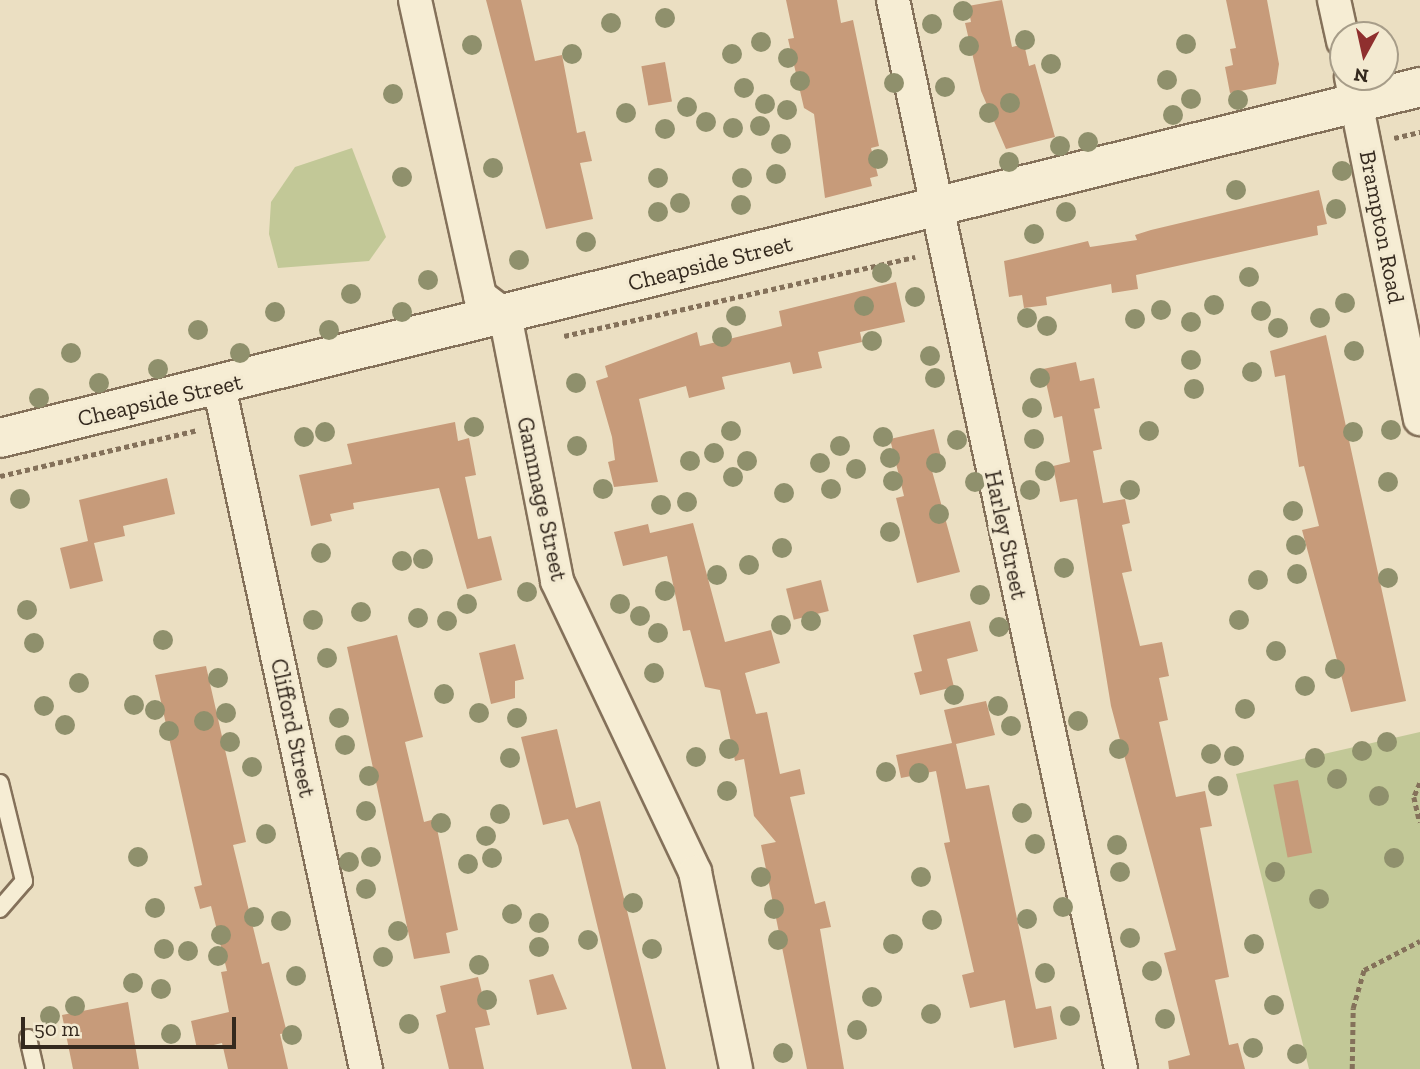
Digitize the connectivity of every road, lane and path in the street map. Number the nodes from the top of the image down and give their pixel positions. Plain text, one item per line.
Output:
1 (415, 0) edge
2 (893, 0) edge
3 (1334, 0) edge
4 (1339, 21) edge
5 (1420, 87) edge
6 (1399, 88) edge
7 (1347, 91) edge
8 (1354, 91) edge
9 (1420, 132) edge
10 (1387, 140) dead end
11 (935, 206) junction
12 (915, 257) dead end
13 (505, 315) junction
14 (553, 339) dead end
15 (219, 386) junction
16 (1420, 419) edge
17 (197, 430) dead end
18 (0, 438) edge
19 (0, 476) edge
20 (0, 783) edge
21 (1420, 783) edge
22 (1420, 822) edge
23 (0, 909) edge
24 (1420, 941) edge
25 (28, 1038) dead end
26 (35, 1069) edge
27 (366, 1069) edge
28 (736, 1069) edge
29 (1121, 1069) edge
30 (1352, 1069) edge

1 - 13 street
2 - 11 street, Harley Street
3 - 4 street
5 - 6 street, Cheapside Street
7 - 11 street, Cheapside Street
8 - 16 street, Brampton Road
9 - 10 path
11 - 13 street, Cheapside Street
11 - 29 street, Harley Street
12 - 14 path
13 - 15 street, Cheapside Street
13 - 28 street, Gammage Street
15 - 18 street, Cheapside Street
15 - 27 street, Clifford Street
17 - 19 path
20 - 23 lane
21 - 22 path
24 - 30 path
25 - 26 lane

